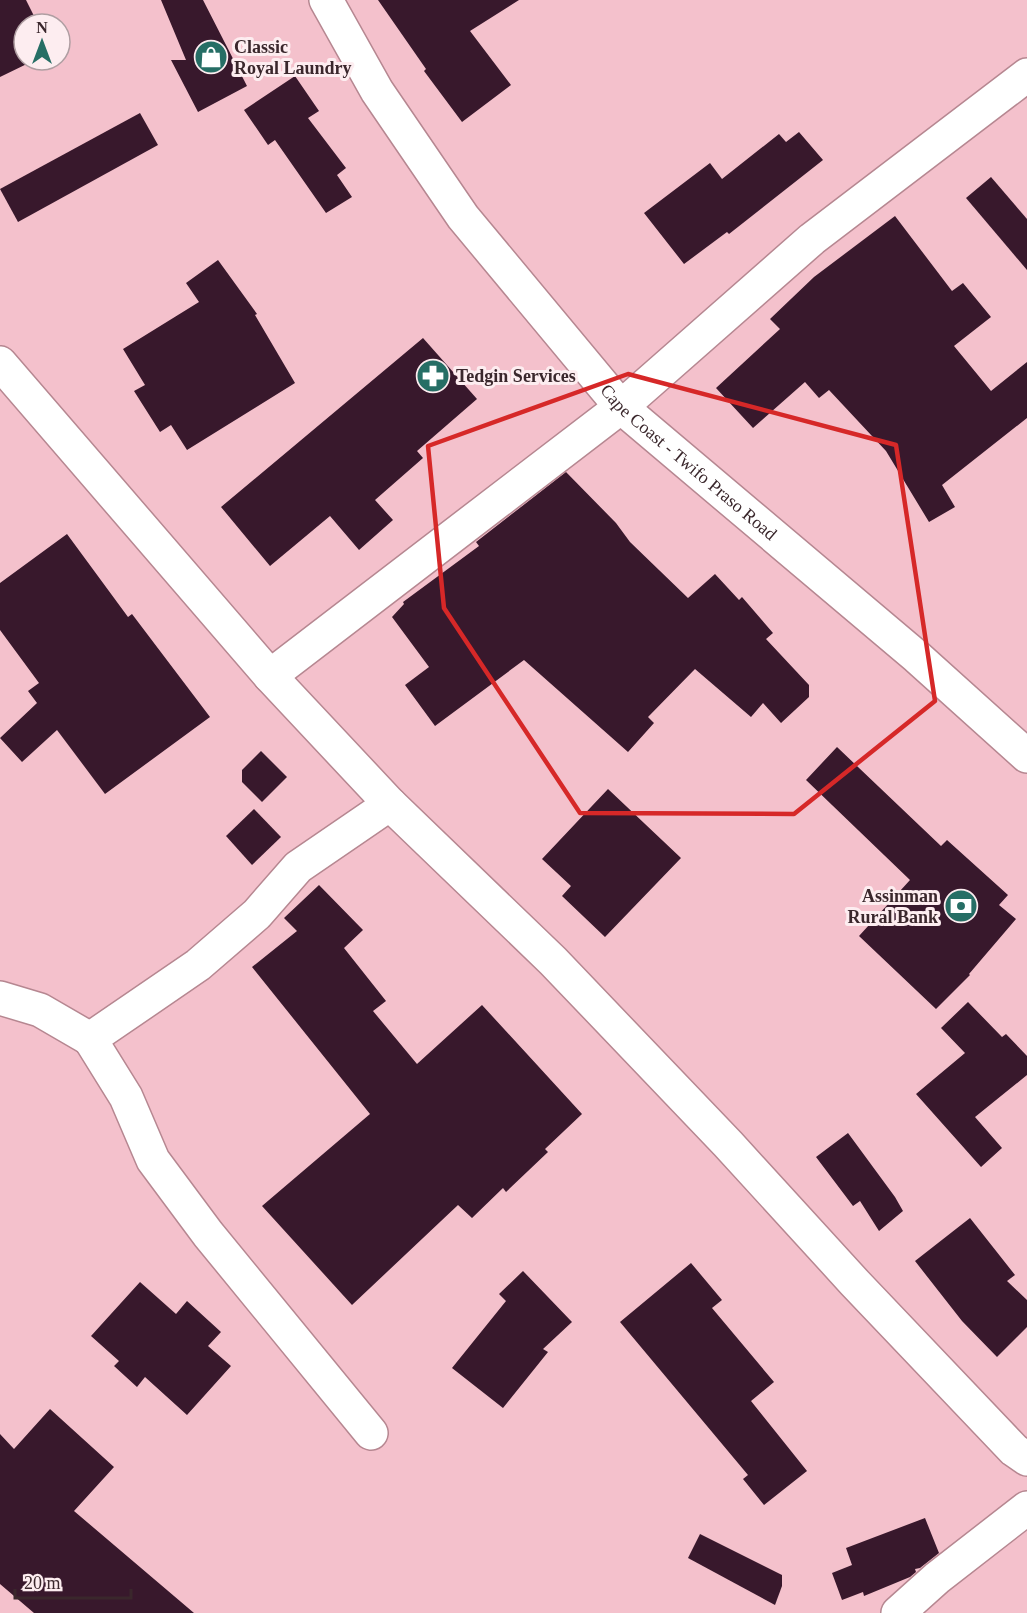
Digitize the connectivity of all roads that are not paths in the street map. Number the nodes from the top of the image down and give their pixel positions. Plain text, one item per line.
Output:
1 (326, 0) edge
2 (1027, 75) edge
3 (0, 363) edge
4 (621, 407) junction
5 (270, 676) junction
6 (1027, 756) edge
7 (390, 804) junction
8 (0, 998) edge
9 (90, 1039) junction
10 (371, 1433) dead end
11 (1027, 1459) edge
12 (1027, 1508) edge
13 (898, 1613) edge

1 - 4 street, Cape Coast - Twifo Praso Road
2 - 4 street
3 - 5 street
4 - 5 street
4 - 6 street, Cape Coast - Twifo Praso Road
5 - 7 street
7 - 9 street
7 - 11 street
8 - 9 street
9 - 10 street
12 - 13 street

